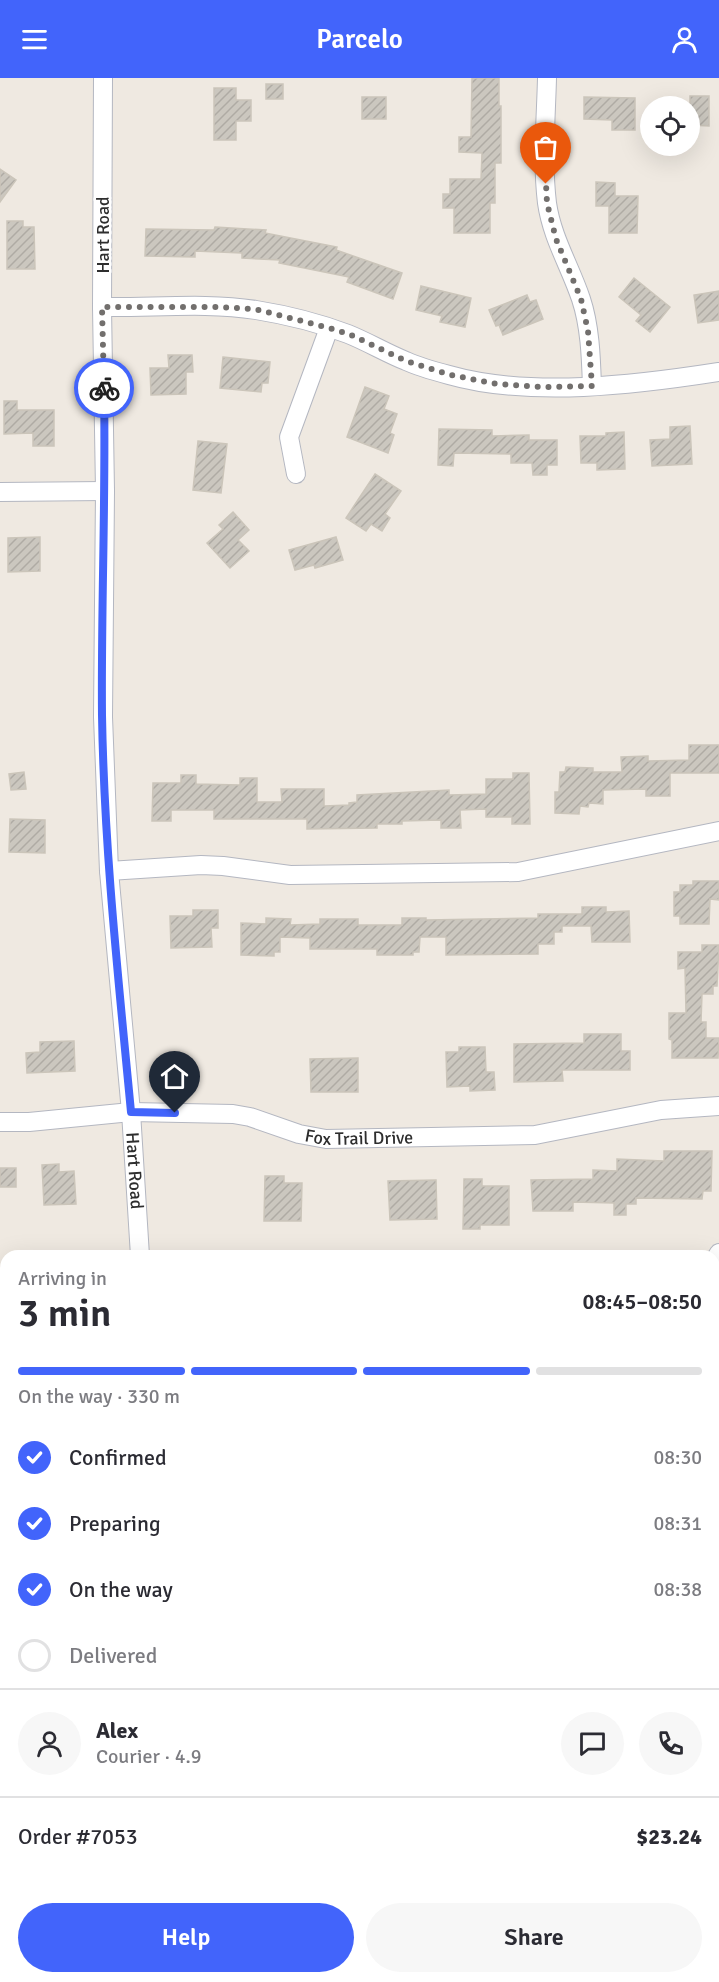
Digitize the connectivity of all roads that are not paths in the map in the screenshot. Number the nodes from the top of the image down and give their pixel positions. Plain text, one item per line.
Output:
1 (103, 78) edge
2 (547, 78) edge
3 (102, 307) junction
4 (329, 328) junction
5 (719, 372) edge
6 (592, 386) junction
7 (296, 474) dead end
8 (105, 491) junction
9 (0, 492) edge
10 (719, 831) edge
11 (109, 871) junction
12 (719, 1106) edge
13 (131, 1112) junction
14 (0, 1122) edge
15 (140, 1250) edge

1 - 3 street, Hart Road
2 - 6 street
3 - 4 street
3 - 8 street, Hart Road
4 - 6 street
4 - 7 street
5 - 6 street
8 - 9 street
8 - 11 street, Hart Road
10 - 11 street
11 - 13 street, Hart Road
12 - 13 street, Fox Trail Drive
13 - 14 street, Fox Trail Drive
13 - 15 street, Hart Road

